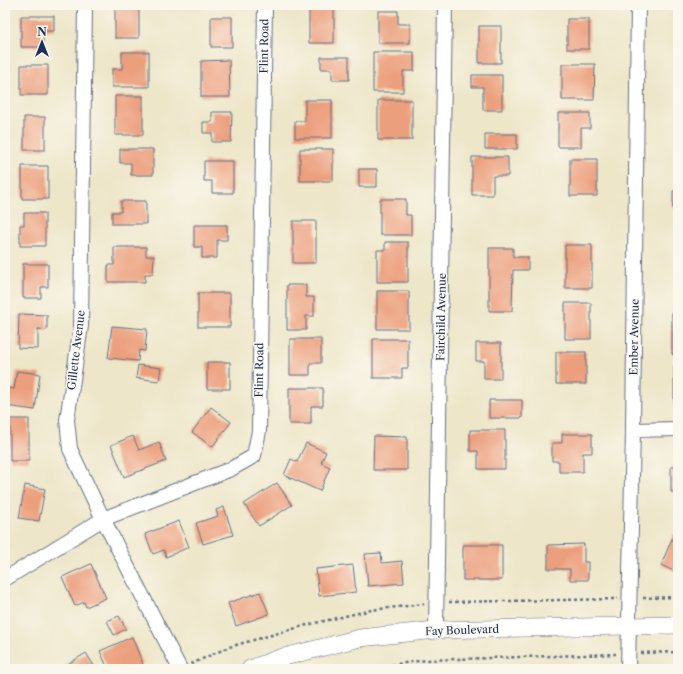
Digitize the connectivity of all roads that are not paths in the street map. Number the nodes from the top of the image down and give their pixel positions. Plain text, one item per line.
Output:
1 (85, 5) edge
2 (265, 5) edge
3 (445, 5) edge
4 (638, 5) edge
5 (678, 429) edge
6 (633, 430) junction
7 (103, 519) junction
8 (5, 579) edge
9 (678, 625) edge
10 (629, 626) junction
11 (436, 630) junction
12 (180, 669) edge
13 (250, 669) edge
14 (628, 669) edge

1 - 7 street, Gillette Avenue
2 - 7 street, Flint Road
3 - 11 street, Fairchild Avenue
4 - 6 street, Ember Avenue
5 - 6 street
6 - 10 street, Ember Avenue
7 - 8 street, Flint Road
7 - 12 street, Gillette Avenue
9 - 10 street, Fay Boulevard
10 - 11 street, Fay Boulevard
10 - 14 street, Ember Avenue
11 - 13 street, Fay Boulevard

